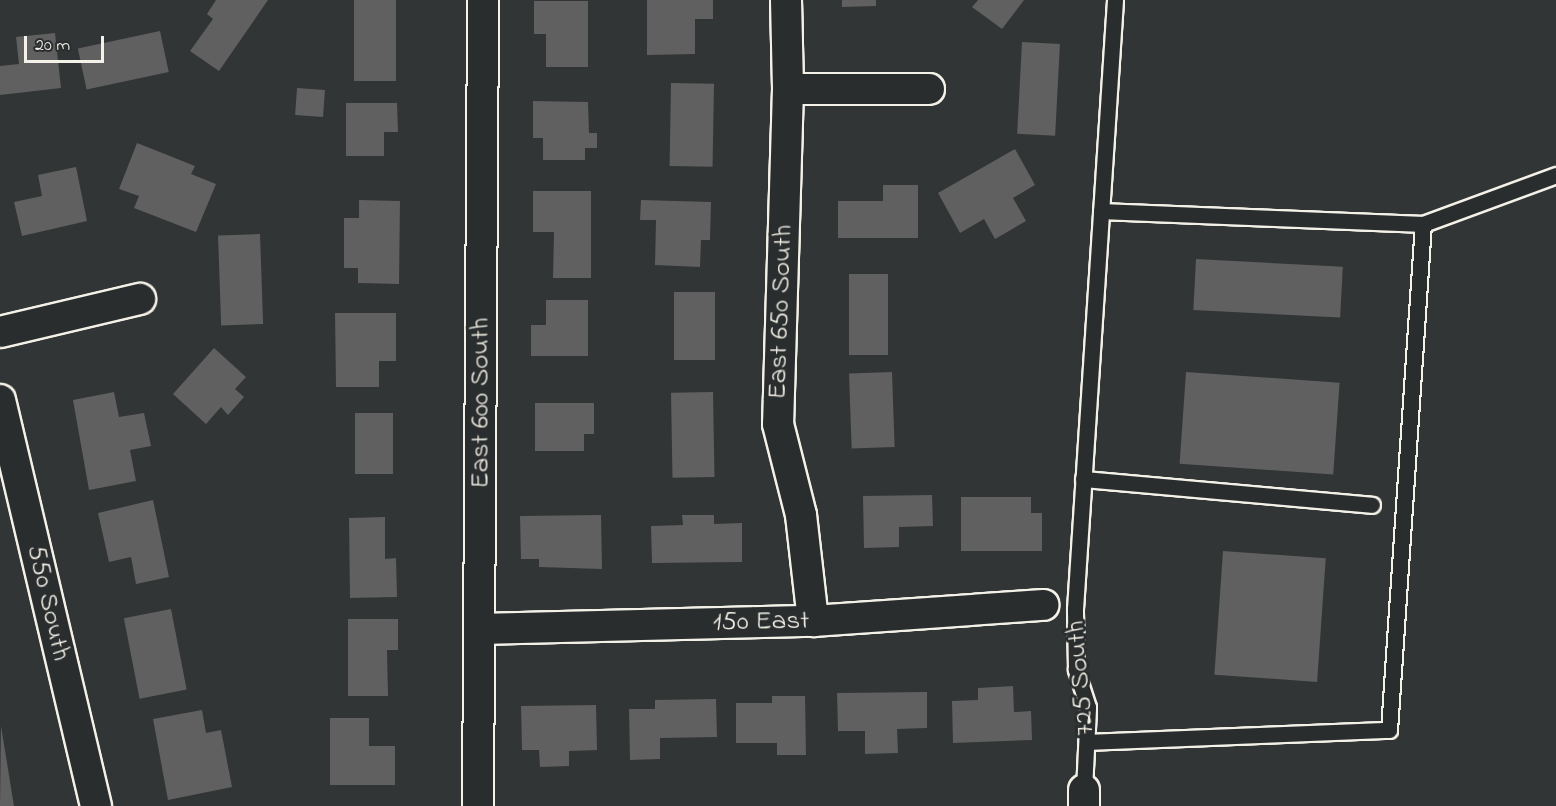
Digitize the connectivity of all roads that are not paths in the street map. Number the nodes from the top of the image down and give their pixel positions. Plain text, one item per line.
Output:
1 (483, 0) edge
2 (786, 0) edge
3 (1115, 0) edge
4 (788, 88) junction
5 (929, 89) dead end
6 (1556, 176) edge
7 (1101, 211) junction
8 (1423, 224) junction
9 (140, 300) dead end
10 (0, 333) edge
11 (0, 400) edge
12 (1083, 478) junction
13 (1372, 505) dead end
14 (1042, 605) dead end
15 (813, 621) junction
16 (479, 628) junction
17 (1087, 742) junction
18 (1084, 798) edge
19 (96, 806) edge
20 (478, 806) edge

1 - 16 street, East 600 South
2 - 4 street, East 650 South
3 - 7 lane, 725 South
4 - 5 street
4 - 15 street, East 650 South
6 - 8 lane
7 - 8 lane
7 - 12 lane, 725 South
8 - 17 lane
9 - 10 street
11 - 19 street, 550 South
12 - 13 lane
12 - 17 lane, 725 South
14 - 15 street, 150 East
15 - 16 street, 150 East
16 - 20 street, East 600 South
17 - 18 lane, 725 South

